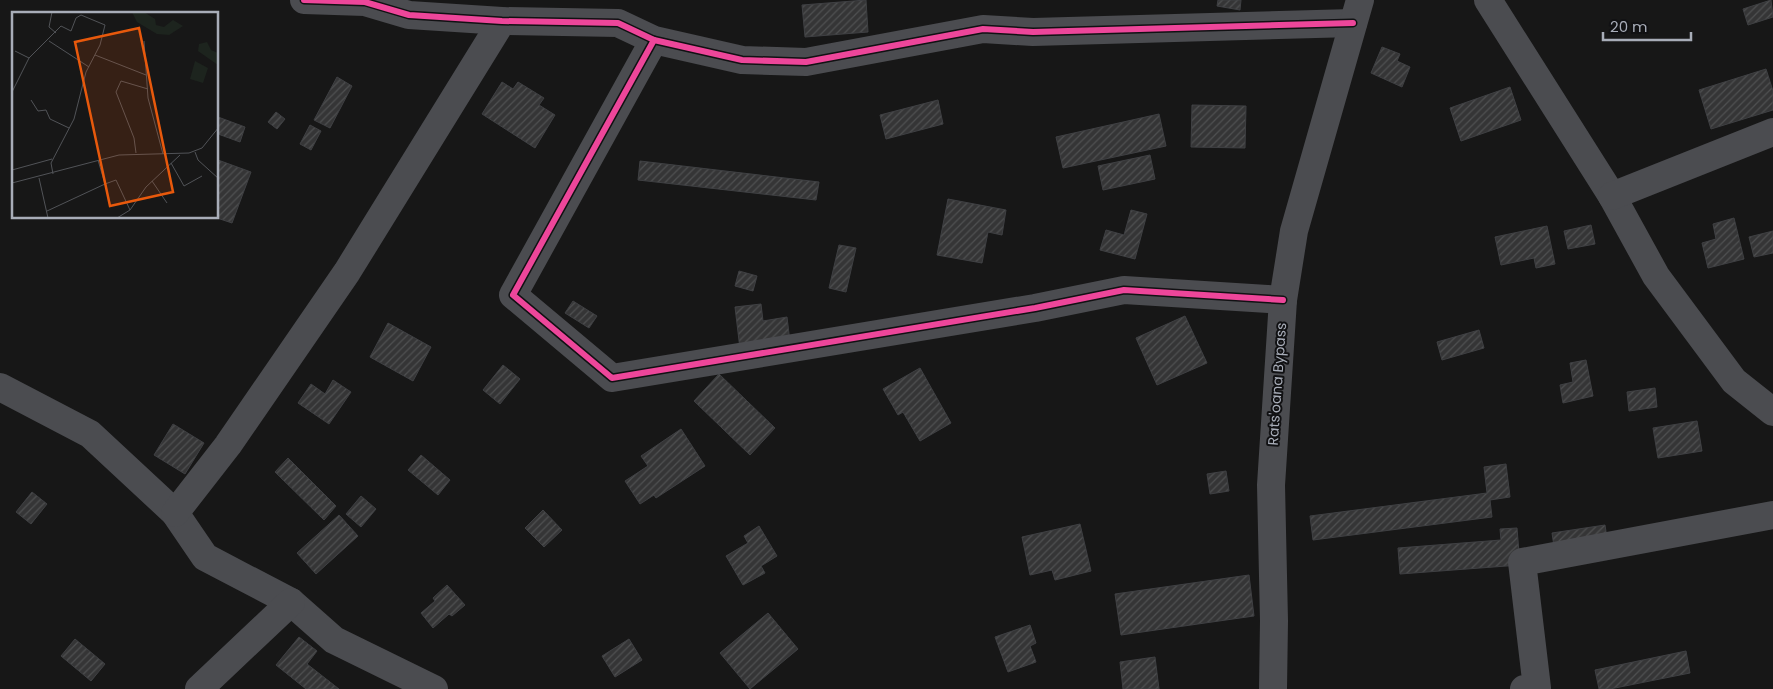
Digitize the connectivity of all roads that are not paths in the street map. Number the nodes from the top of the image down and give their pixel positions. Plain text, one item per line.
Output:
1 (304, 0) edge
2 (1488, 0) edge
3 (1356, 12) edge
4 (502, 22) junction
5 (654, 40) junction
6 (1773, 132) edge
7 (1612, 196) junction
8 (1283, 300) junction
9 (0, 387) edge
10 (1773, 412) edge
11 (176, 513) junction
12 (1773, 515) edge
13 (291, 602) junction
14 (199, 689) edge
15 (434, 689) edge
16 (1273, 689) edge
17 (1533, 689) edge

1 - 4 street
2 - 7 street
3 - 5 street
3 - 8 street, Rats'oana Bypass
4 - 5 street
4 - 11 street
5 - 8 street
6 - 7 street
7 - 10 street
8 - 16 street, Rats'oana Bypass
9 - 11 street
11 - 13 street
12 - 17 street
13 - 14 street
13 - 15 street

